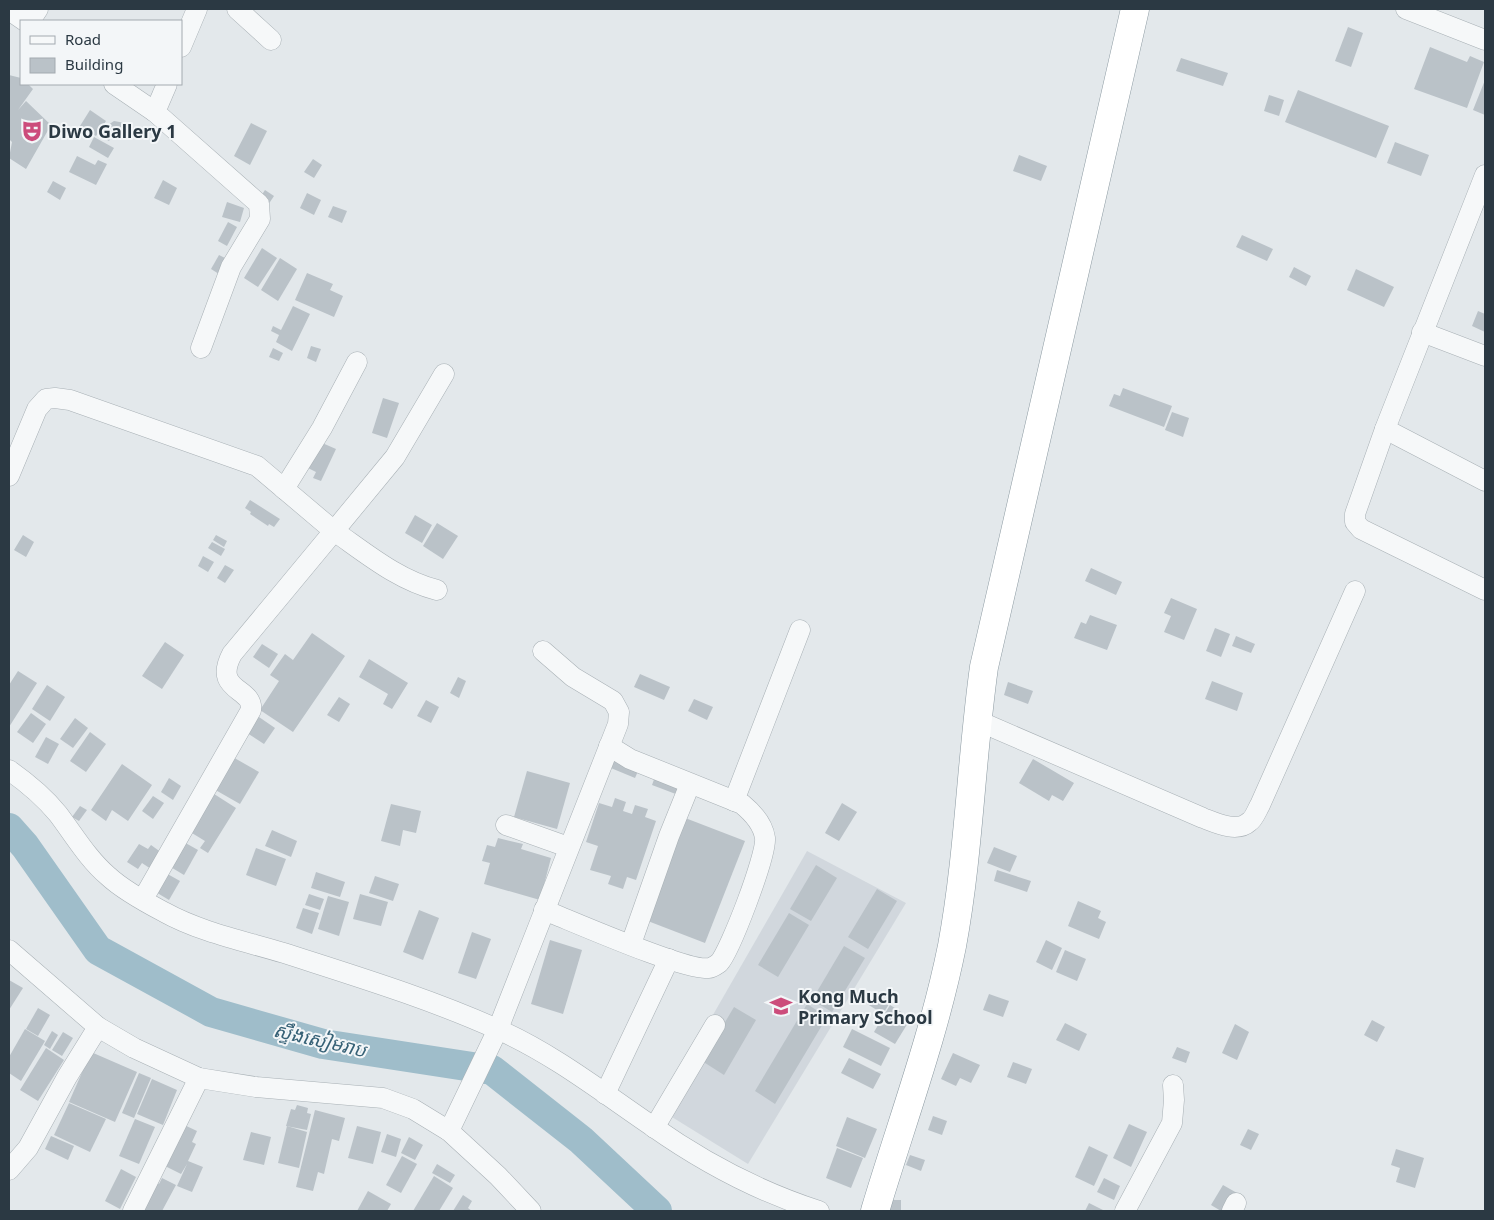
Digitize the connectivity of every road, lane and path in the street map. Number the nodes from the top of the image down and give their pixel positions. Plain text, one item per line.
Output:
1 (38, 9) edge
2 (197, 9) edge
3 (237, 9) edge
4 (1135, 9) edge
5 (1406, 9) edge
6 (9, 10) edge
7 (23, 20) edge
8 (31, 20) edge
9 (271, 40) dead end
10 (1485, 40) edge
11 (182, 45) edge
12 (115, 85) edge
13 (167, 85) edge
14 (155, 112) junction
15 (1485, 175) edge
16 (1422, 332) junction
17 (201, 348) dead end
18 (1485, 356) edge
19 (358, 362) dead end
20 (444, 374) dead end
21 (1385, 429) junction
22 (9, 476) edge
23 (1485, 481) edge
24 (284, 489) junction
25 (334, 531) junction
26 (437, 590) dead end
27 (1485, 590) edge
28 (1355, 591) dead end
29 (800, 630) dead end
30 (543, 651) dead end
31 (976, 720) junction
32 (609, 746) junction
33 (9, 770) edge
34 (690, 784) junction
35 (734, 801) junction
36 (506, 825) dead end
37 (568, 847) junction
38 (143, 899) junction
39 (544, 910) junction
40 (631, 944) junction
41 (9, 950) edge
42 (669, 959) junction
43 (715, 1025) dead end
44 (98, 1027) junction
45 (496, 1034) junction
46 (199, 1078) junction
47 (1173, 1085) dead end
48 (606, 1094) junction
49 (654, 1128) junction
50 (449, 1131) junction
51 (9, 1170) edge
52 (133, 1211) edge
53 (531, 1211) edge
54 (819, 1211) edge
55 (875, 1211) edge
56 (1124, 1211) edge

1 - 8 street
2 - 11 street
3 - 9 street
4 - 31 highway
5 - 10 street
6 - 7 street
12 - 14 street
13 - 14 street
14 - 17 street
15 - 16 street
16 - 18 street
16 - 21 street
19 - 24 street
20 - 25 street
21 - 23 street
21 - 27 street
22 - 24 street
24 - 25 street
25 - 26 street
25 - 38 street
28 - 31 street
29 - 35 street
30 - 32 street
31 - 55 highway
32 - 34 street
32 - 37 street
33 - 38 street
34 - 35 street
34 - 40 street
35 - 42 street
36 - 37 street
37 - 39 street
38 - 45 street
39 - 40 street
39 - 45 street
40 - 42 street
41 - 44 street
42 - 48 street
43 - 49 street
44 - 46 street
44 - 51 street
45 - 48 street
45 - 50 street
46 - 50 street
46 - 52 street
47 - 56 street
48 - 49 street
49 - 54 street
50 - 53 street

